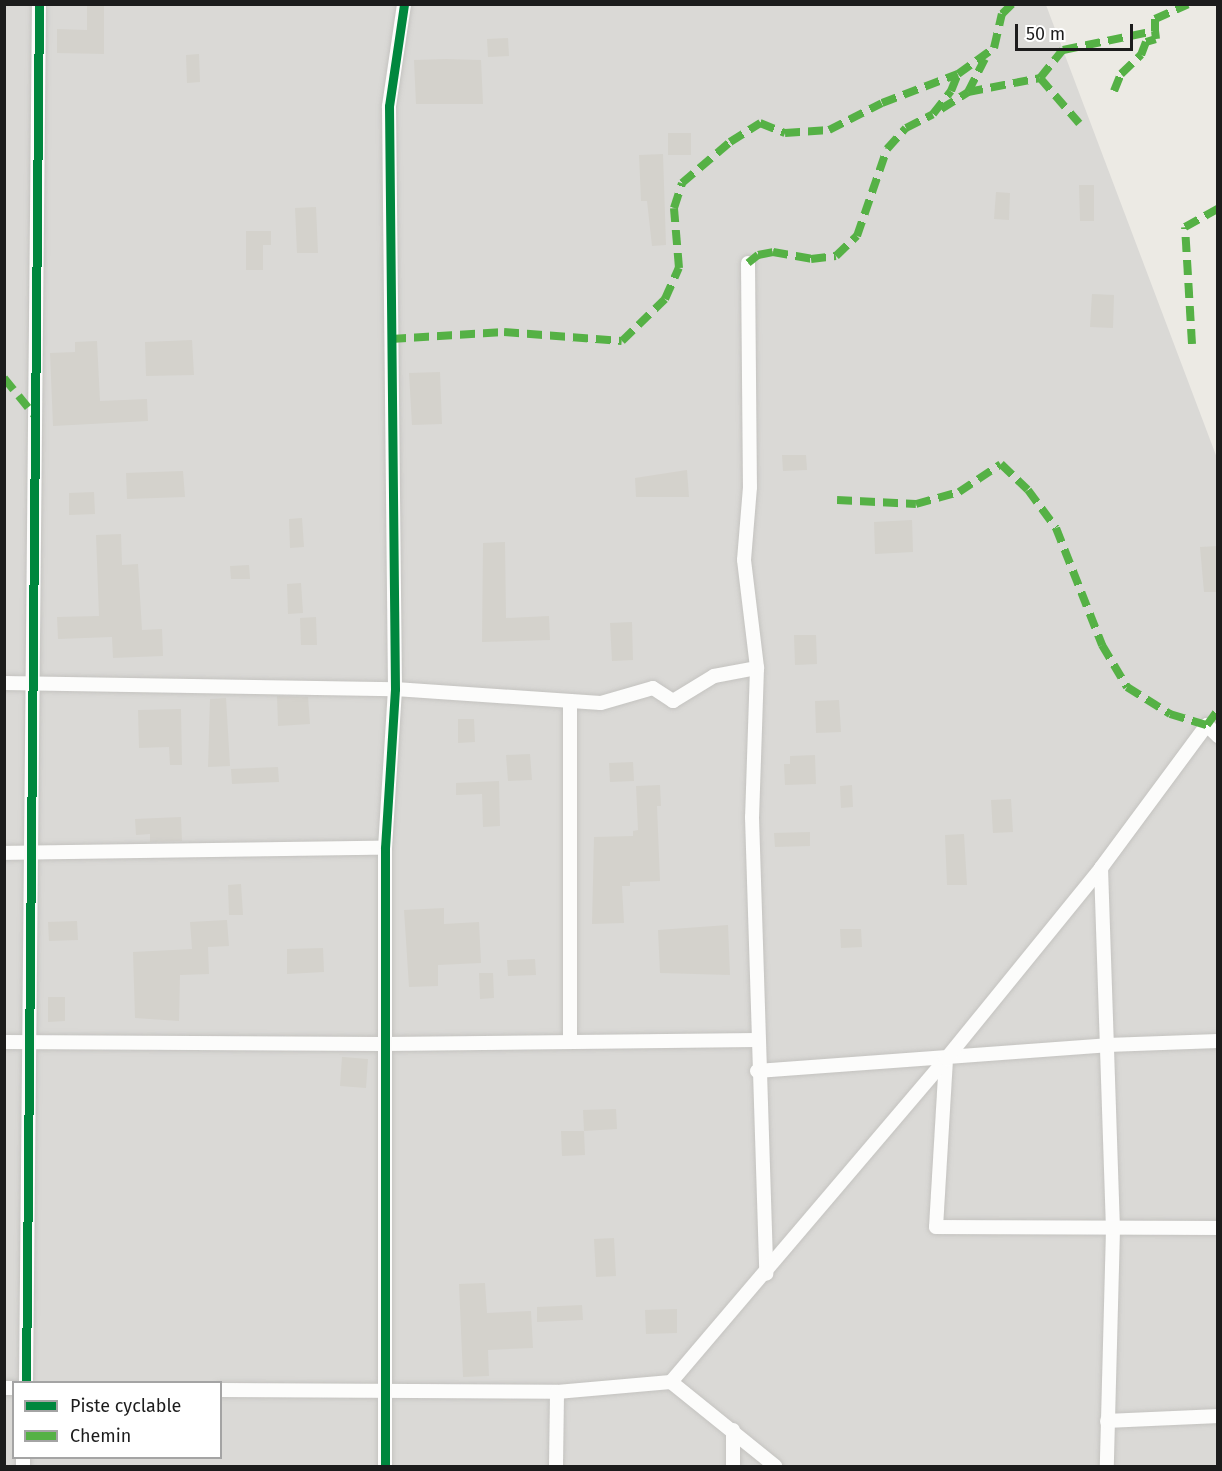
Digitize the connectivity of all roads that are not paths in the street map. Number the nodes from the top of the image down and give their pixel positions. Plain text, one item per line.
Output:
1 (39, 4) edge
2 (404, 4) edge
3 (748, 263) dead end
4 (757, 669) junction
5 (4, 683) edge
6 (32, 684) junction
7 (395, 689) junction
8 (570, 701) junction
9 (1218, 736) edge
10 (385, 848) junction
11 (4, 853) edge
12 (31, 854) junction
13 (1101, 868) junction
14 (757, 1040) junction
15 (1218, 1041) edge
16 (4, 1042) edge
17 (31, 1042) junction
18 (570, 1042) junction
19 (384, 1044) junction
20 (1107, 1045) junction
21 (946, 1059) junction
22 (757, 1071) junction
23 (1218, 1228) edge
24 (1113, 1229) junction
25 (766, 1274) junction
26 (26, 1381) edge
27 (671, 1382) junction
28 (222, 1390) edge
29 (383, 1391) junction
30 (557, 1392) junction
31 (1218, 1416) edge
32 (1107, 1421) junction
33 (733, 1430) junction
34 (385, 1467) edge
35 (556, 1467) edge
36 (733, 1467) edge
37 (775, 1467) edge
38 (1107, 1467) edge

1 - 6 street
2 - 7 street
3 - 4 street
4 - 8 street
4 - 14 street
5 - 6 street
6 - 7 street
6 - 12 street
7 - 8 street
7 - 10 street
8 - 18 street
9 - 13 street
10 - 12 street
10 - 19 street
11 - 12 street
12 - 17 street
13 - 20 street
13 - 21 street
14 - 18 street
14 - 22 street
15 - 20 street
16 - 17 street
17 - 19 street
17 - 26 street
18 - 19 street
19 - 29 street
20 - 21 street
20 - 24 street
21 - 22 street
21 - 24 street
21 - 25 street
22 - 25 street
23 - 24 street
24 - 32 street
25 - 27 street
27 - 30 street
27 - 33 street
28 - 29 street
29 - 30 street
29 - 34 street
30 - 35 street
31 - 32 street
32 - 38 street
33 - 36 street
33 - 37 street

